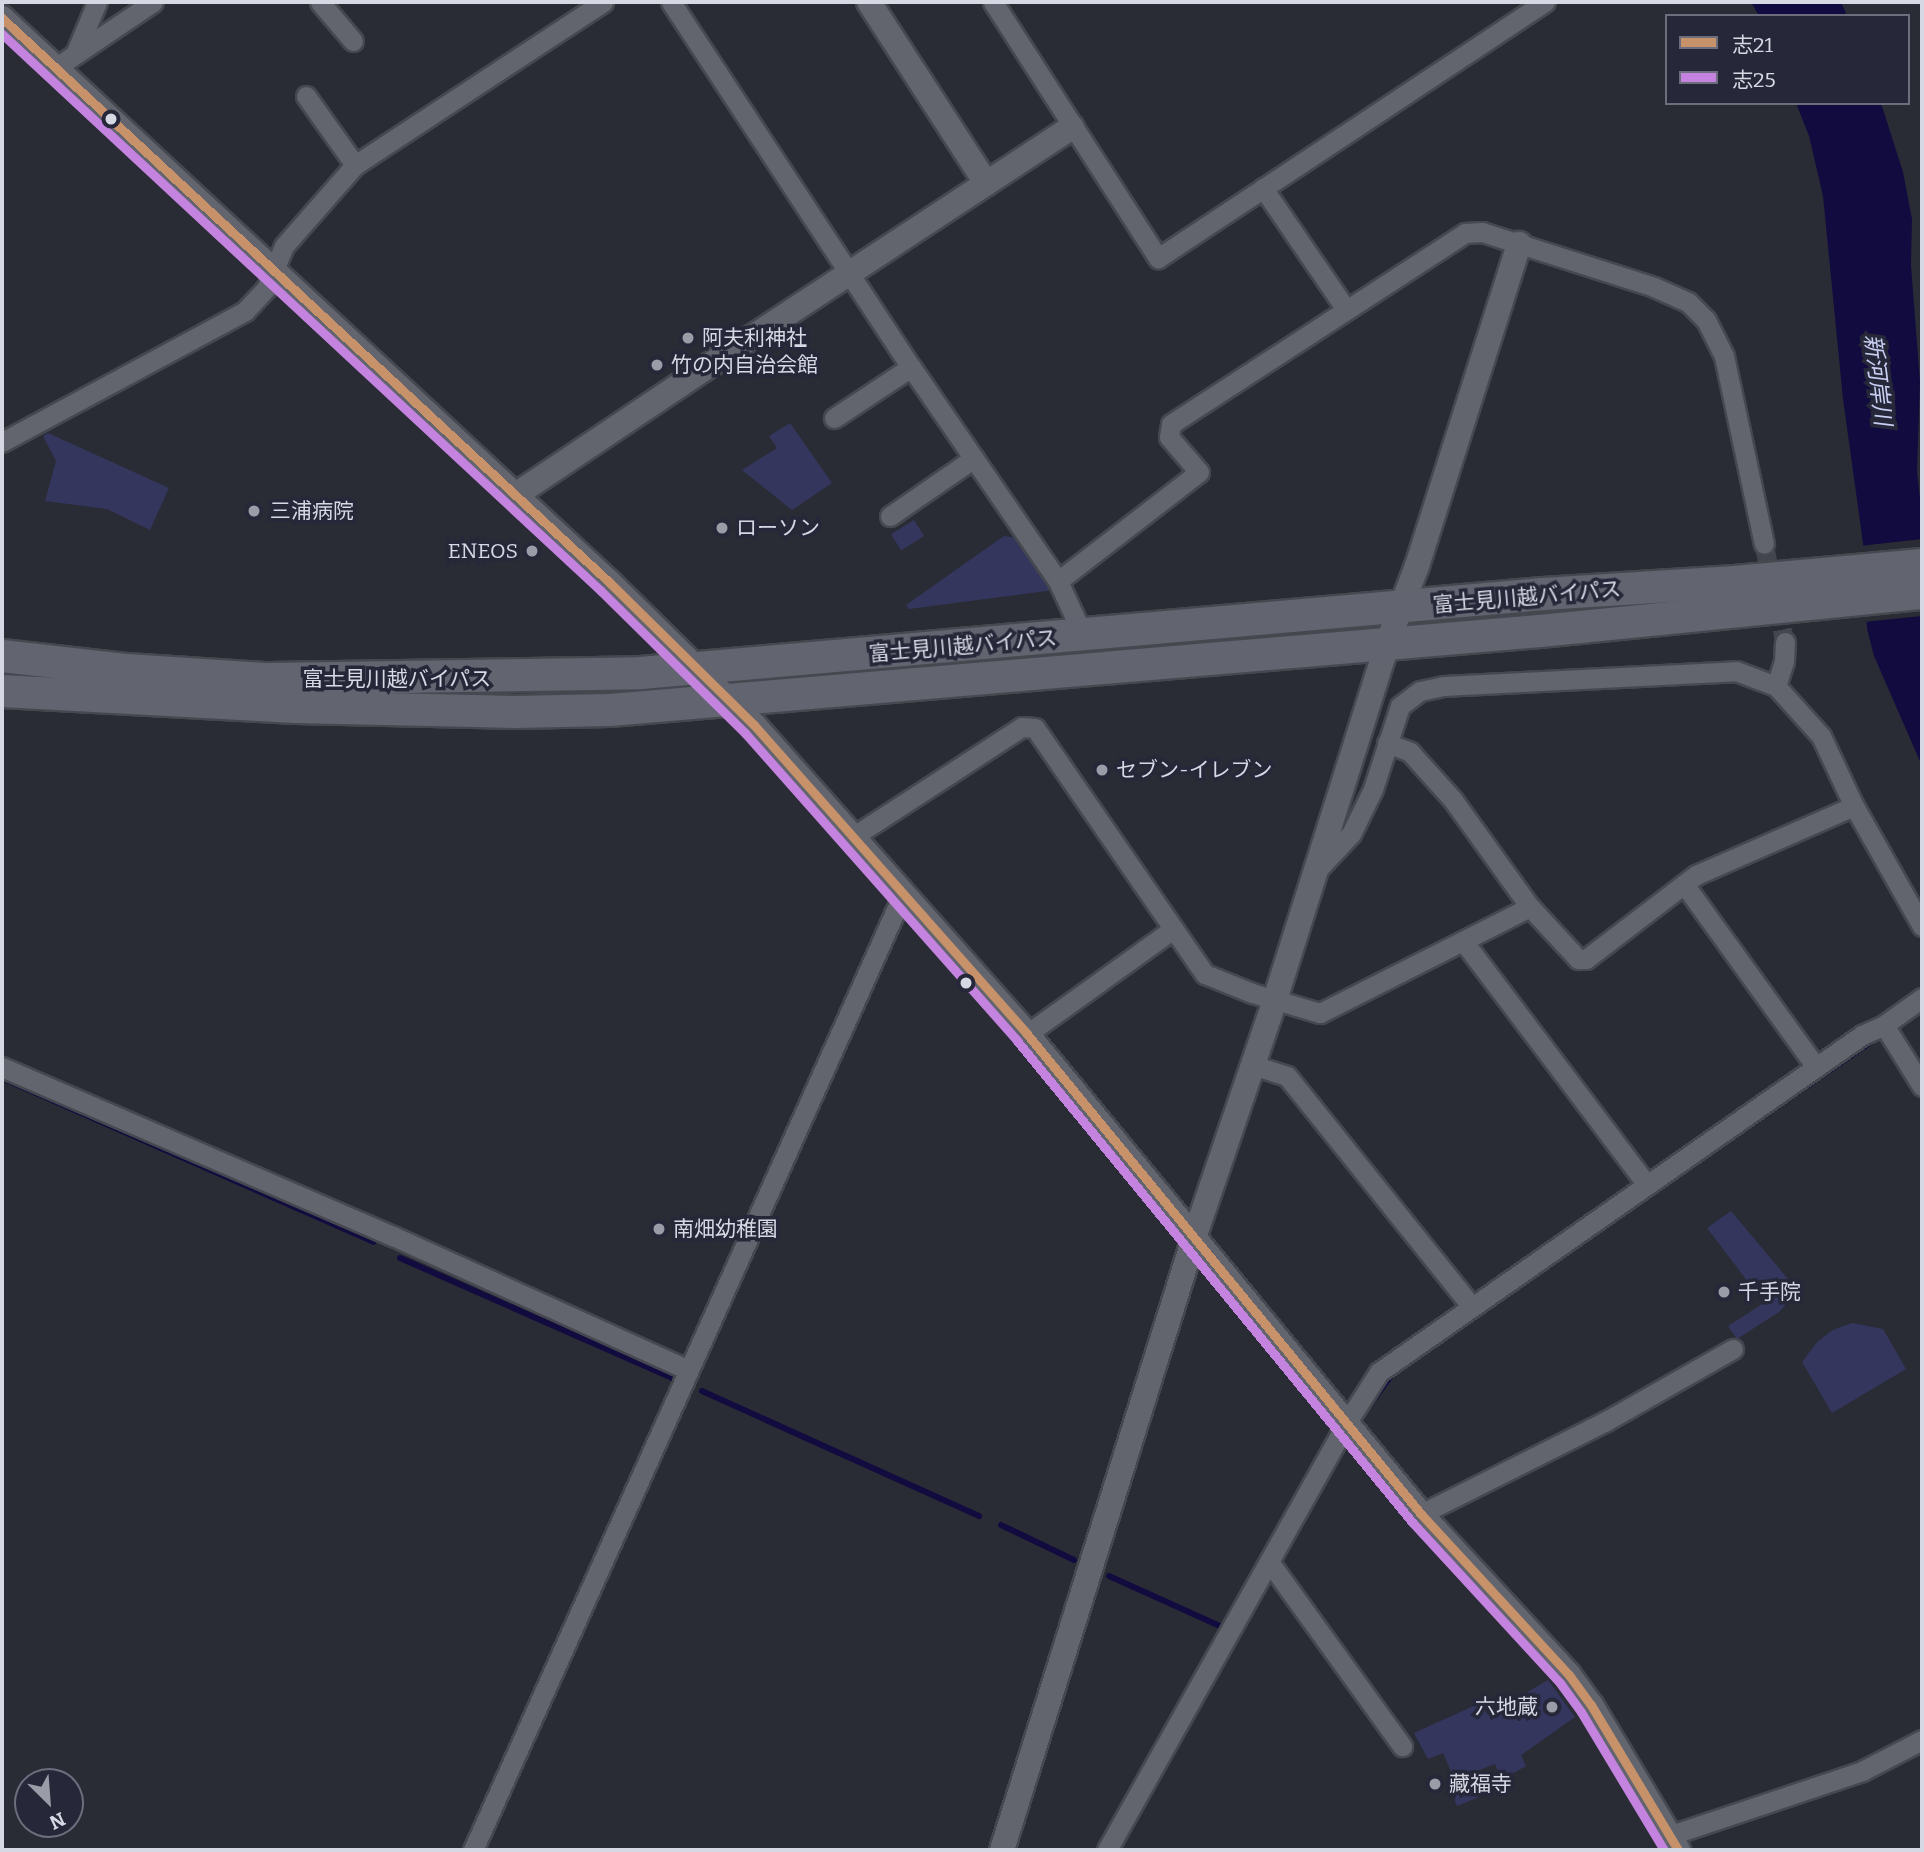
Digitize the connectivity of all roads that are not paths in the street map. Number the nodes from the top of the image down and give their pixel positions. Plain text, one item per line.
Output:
1 (97, 2) edge
2 (153, 2) edge
3 (320, 2) edge
4 (603, 2) edge
5 (671, 2) edge
6 (869, 2) edge
7 (993, 2) edge
8 (1545, 2) edge
9 (2, 18) edge
10 (352, 41) dead end
11 (76, 52) junction
12 (55, 68) junction
13 (306, 96) dead end
14 (1072, 127) junction
15 (355, 165) junction
16 (986, 183) junction
17 (1263, 188) junction
18 (1519, 244) junction
19 (272, 271) junction
20 (851, 272) junction
21 (1346, 309) junction
22 (911, 367) junction
23 (834, 418) dead end
24 (2, 442) edge
25 (974, 458) junction
26 (518, 497) junction
27 (890, 516) dead end
28 (1764, 544) tunnel mouth
29 (1922, 565) edge
30 (1058, 581) junction
31 (1813, 588) junction
32 (1922, 593) edge
33 (1401, 607) junction
34 (1083, 635) junction
35 (1785, 642) tunnel mouth
36 (1387, 645) junction
37 (2, 656) edge
38 (698, 670) junction
39 (1776, 686) junction
40 (2, 691) edge
41 (729, 700) junction
42 (1387, 743) junction
43 (1854, 806) junction
44 (854, 836) junction
45 (1316, 871) junction
46 (1684, 884) junction
47 (904, 892) junction
48 (1530, 907) junction
49 (1922, 926) edge
50 (1173, 929) junction
51 (1464, 942) junction
52 (1922, 998) edge
53 (1275, 1000) junction
54 (1884, 1025) junction
55 (1027, 1034) junction
56 (1253, 1065) junction
57 (1816, 1067) junction
58 (2, 1068) edge
59 (1922, 1086) edge
60 (1647, 1185) junction
61 (1195, 1235) junction
62 (1472, 1307) junction
63 (1733, 1349) dead end
64 (688, 1370) junction
65 (1347, 1422) junction
66 (1421, 1514) junction
67 (1270, 1563) junction
68 (1922, 1740) edge
69 (1402, 1746) dead end
70 (1673, 1843) edge
71 (473, 1850) edge
72 (1002, 1850) edge
73 (1107, 1850) edge

1 - 11 street
2 - 11 street
3 - 10 street
4 - 15 street
5 - 20 street
6 - 16 street
7 - 14 street
8 - 17 street
9 - 12 street
11 - 12 street
12 - 19 street
13 - 15 street
14 - 16 street
14 - 17 street
15 - 19 street
16 - 20 street
17 - 21 street
18 - 21 street
18 - 28 street
18 - 33 street
19 - 24 street
19 - 26 street
20 - 22 street
20 - 26 street
21 - 30 street
22 - 23 street
22 - 25 street
25 - 27 street
25 - 30 street
26 - 38 street
29 - 31 highway, 富士見川越バイパス
30 - 34 street
31 - 32 highway, 富士見川越バイパス
31 - 33 highway, 富士見川越バイパス
31 - 36 highway, 富士見川越バイパス
33 - 34 highway, 富士見川越バイパス
33 - 36 street
34 - 38 highway, 富士見川越バイパス
35 - 39 street
36 - 41 highway, 富士見川越バイパス
36 - 45 street
37 - 38 highway, 富士見川越バイパス
38 - 41 street
39 - 42 street
39 - 43 street
40 - 41 highway, 富士見川越バイパス
41 - 44 street
42 - 45 street
42 - 48 street
43 - 46 street
43 - 49 street
44 - 47 street
44 - 50 street
45 - 53 street
46 - 48 street
46 - 57 street
47 - 55 street
47 - 64 street
48 - 51 street
50 - 53 street
50 - 55 street
51 - 53 street
51 - 60 street
52 - 54 street
53 - 56 street
54 - 57 street
54 - 59 street
55 - 61 street
56 - 61 street
56 - 62 street
57 - 60 street
58 - 64 street
60 - 62 street
61 - 65 street
61 - 72 street
62 - 65 street
63 - 66 street
64 - 71 street
65 - 66 street
65 - 67 street
66 - 70 street
67 - 69 street
67 - 73 street
68 - 70 street

